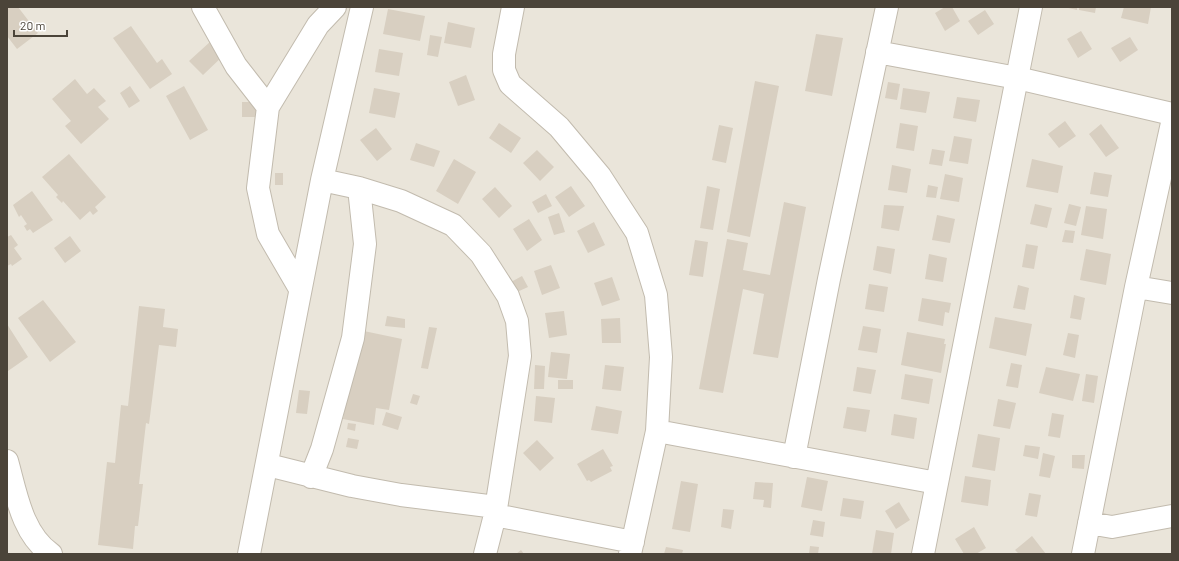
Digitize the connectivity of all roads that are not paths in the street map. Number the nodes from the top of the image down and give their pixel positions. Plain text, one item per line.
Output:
1 (203, 7) edge
2 (335, 7) edge
3 (362, 7) edge
4 (513, 7) edge
5 (887, 7) edge
6 (1031, 7) edge
7 (877, 52) junction
8 (1017, 78) junction
9 (268, 107) junction
10 (1172, 123) edge
11 (322, 180) junction
12 (358, 188) junction
13 (1136, 287) junction
14 (300, 289) junction
15 (1172, 293) edge
16 (657, 431) junction
17 (794, 457) junction
18 (7, 461) edge
19 (268, 465) junction
20 (311, 477) junction
21 (937, 483) junction
22 (496, 511) junction
23 (1172, 516) edge
24 (1089, 523) junction
25 (632, 548) edge
26 (51, 554) edge
27 (249, 554) edge
28 (485, 554) edge
29 (923, 554) edge
30 (1083, 554) edge

1 - 9 street
2 - 9 street
3 - 11 street
4 - 16 street
5 - 7 street
6 - 8 street
7 - 8 street
7 - 17 street
8 - 10 street
8 - 21 street
9 - 14 street
10 - 13 street
11 - 12 street
11 - 14 street
12 - 20 street
12 - 22 street
13 - 15 street
13 - 24 street
14 - 19 street
16 - 17 street
16 - 25 street
17 - 21 street
18 - 26 street
19 - 20 street
19 - 27 street
20 - 22 street
21 - 29 street
22 - 25 street
22 - 28 street
23 - 24 street
24 - 30 street

